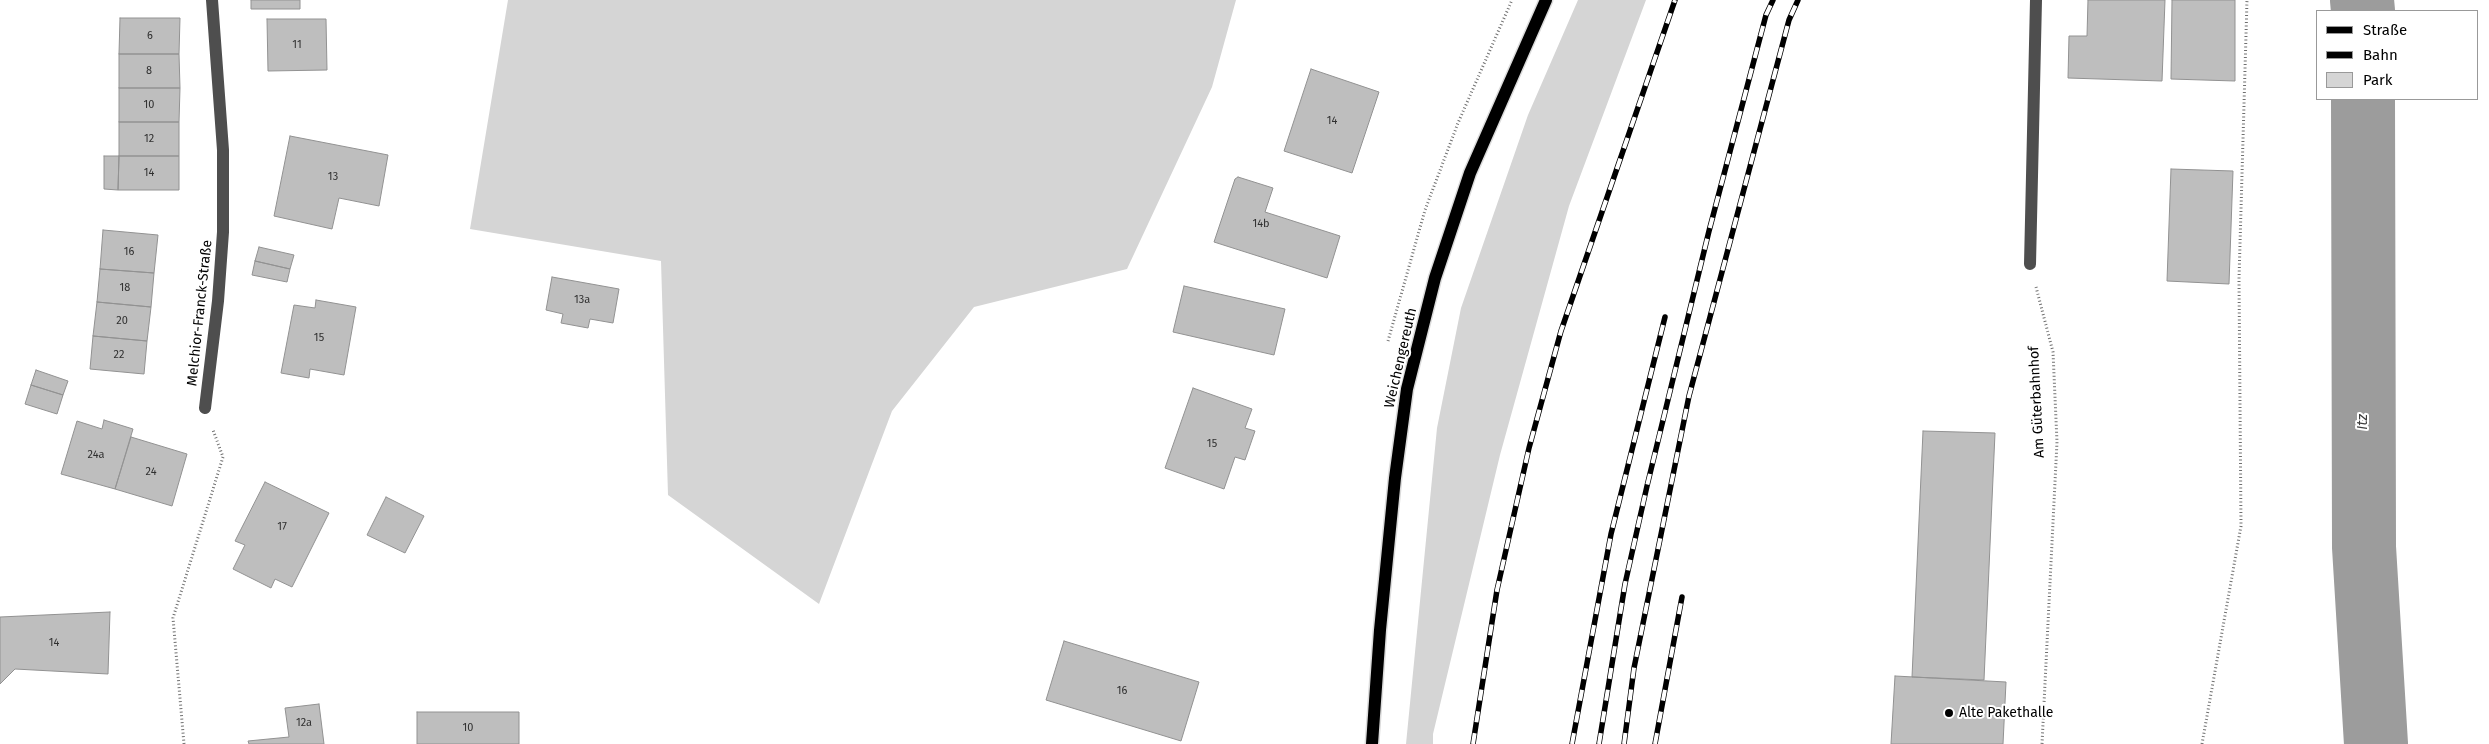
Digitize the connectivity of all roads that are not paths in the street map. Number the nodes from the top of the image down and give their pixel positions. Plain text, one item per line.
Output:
1 (212, 0) edge
2 (1546, 0) edge
3 (2036, 0) edge
4 (2030, 264) road end
5 (205, 408) road end
6 (1372, 744) edge

1 - 5 street, Melchior-Franck-Straße
2 - 6 main road, Weichengereuth
3 - 4 street

